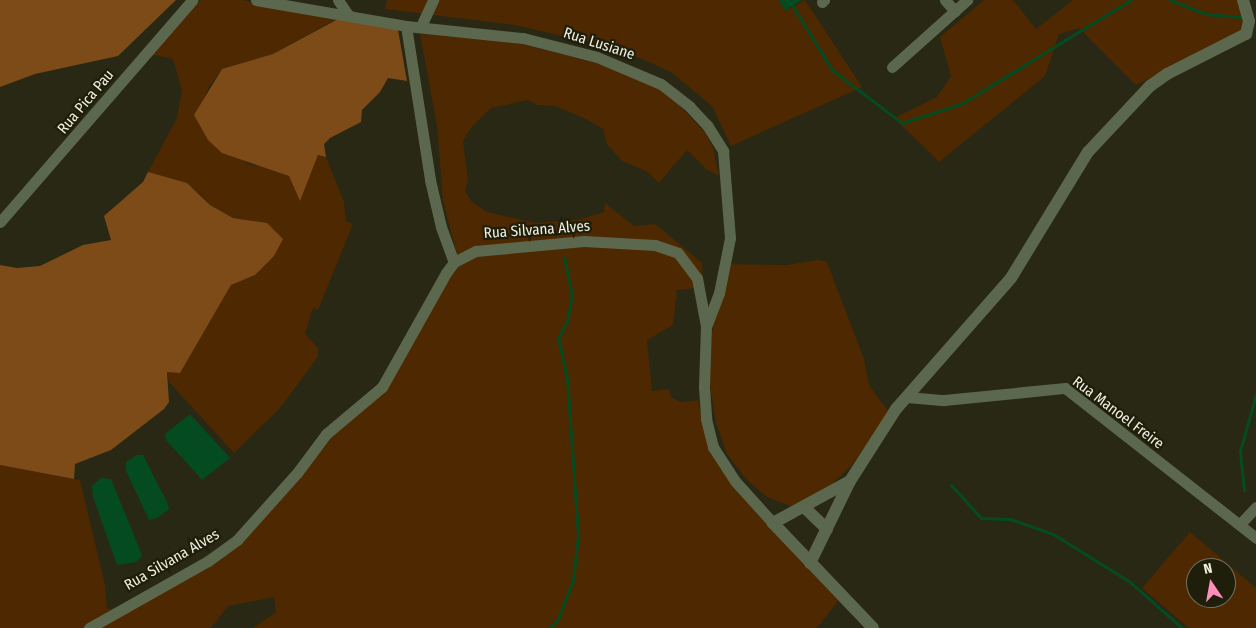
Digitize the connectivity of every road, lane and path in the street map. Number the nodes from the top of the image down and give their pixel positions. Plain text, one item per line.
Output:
1 (192, 0) edge
2 (256, 0) edge
3 (338, 0) edge
4 (433, 0) edge
5 (945, 0) edge
6 (967, 0) edge
7 (1243, 0) edge
8 (955, 11) junction
9 (348, 15) junction
10 (406, 26) junction
11 (421, 26) junction
12 (892, 67) dead end
13 (0, 222) edge
14 (454, 262) junction
15 (706, 326) junction
16 (907, 397) junction
17 (850, 481) junction
18 (804, 507) junction
19 (1256, 507) edge
20 (773, 523) junction
21 (1241, 523) junction
22 (827, 529) junction
23 (1256, 538) edge
24 (810, 563) junction
25 (89, 628) edge
26 (873, 628) edge

1 - 13 street, Rua Pica Pau
2 - 9 street, Rua Lusiane
3 - 9 street
4 - 11 street
5 - 8 street
6 - 8 street
7 - 16 street
8 - 12 street
9 - 10 street, Rua Lusiane
10 - 11 street, Rua Lusiane
10 - 14 street
11 - 15 street, Rua Lusiane
14 - 15 street, Rua Silvana Alves
14 - 25 street, Rua Silvana Alves
15 - 20 street, Rua Silvana Alves
16 - 17 street
16 - 21 street, Rua Manoel Freire
17 - 18 street
17 - 22 street
18 - 20 street
18 - 22 street
19 - 21 street
20 - 24 street, Rua Silvana Alves
21 - 23 street, Rua Manoel Freire
22 - 24 street
24 - 26 street, Rua Silvana Alves

